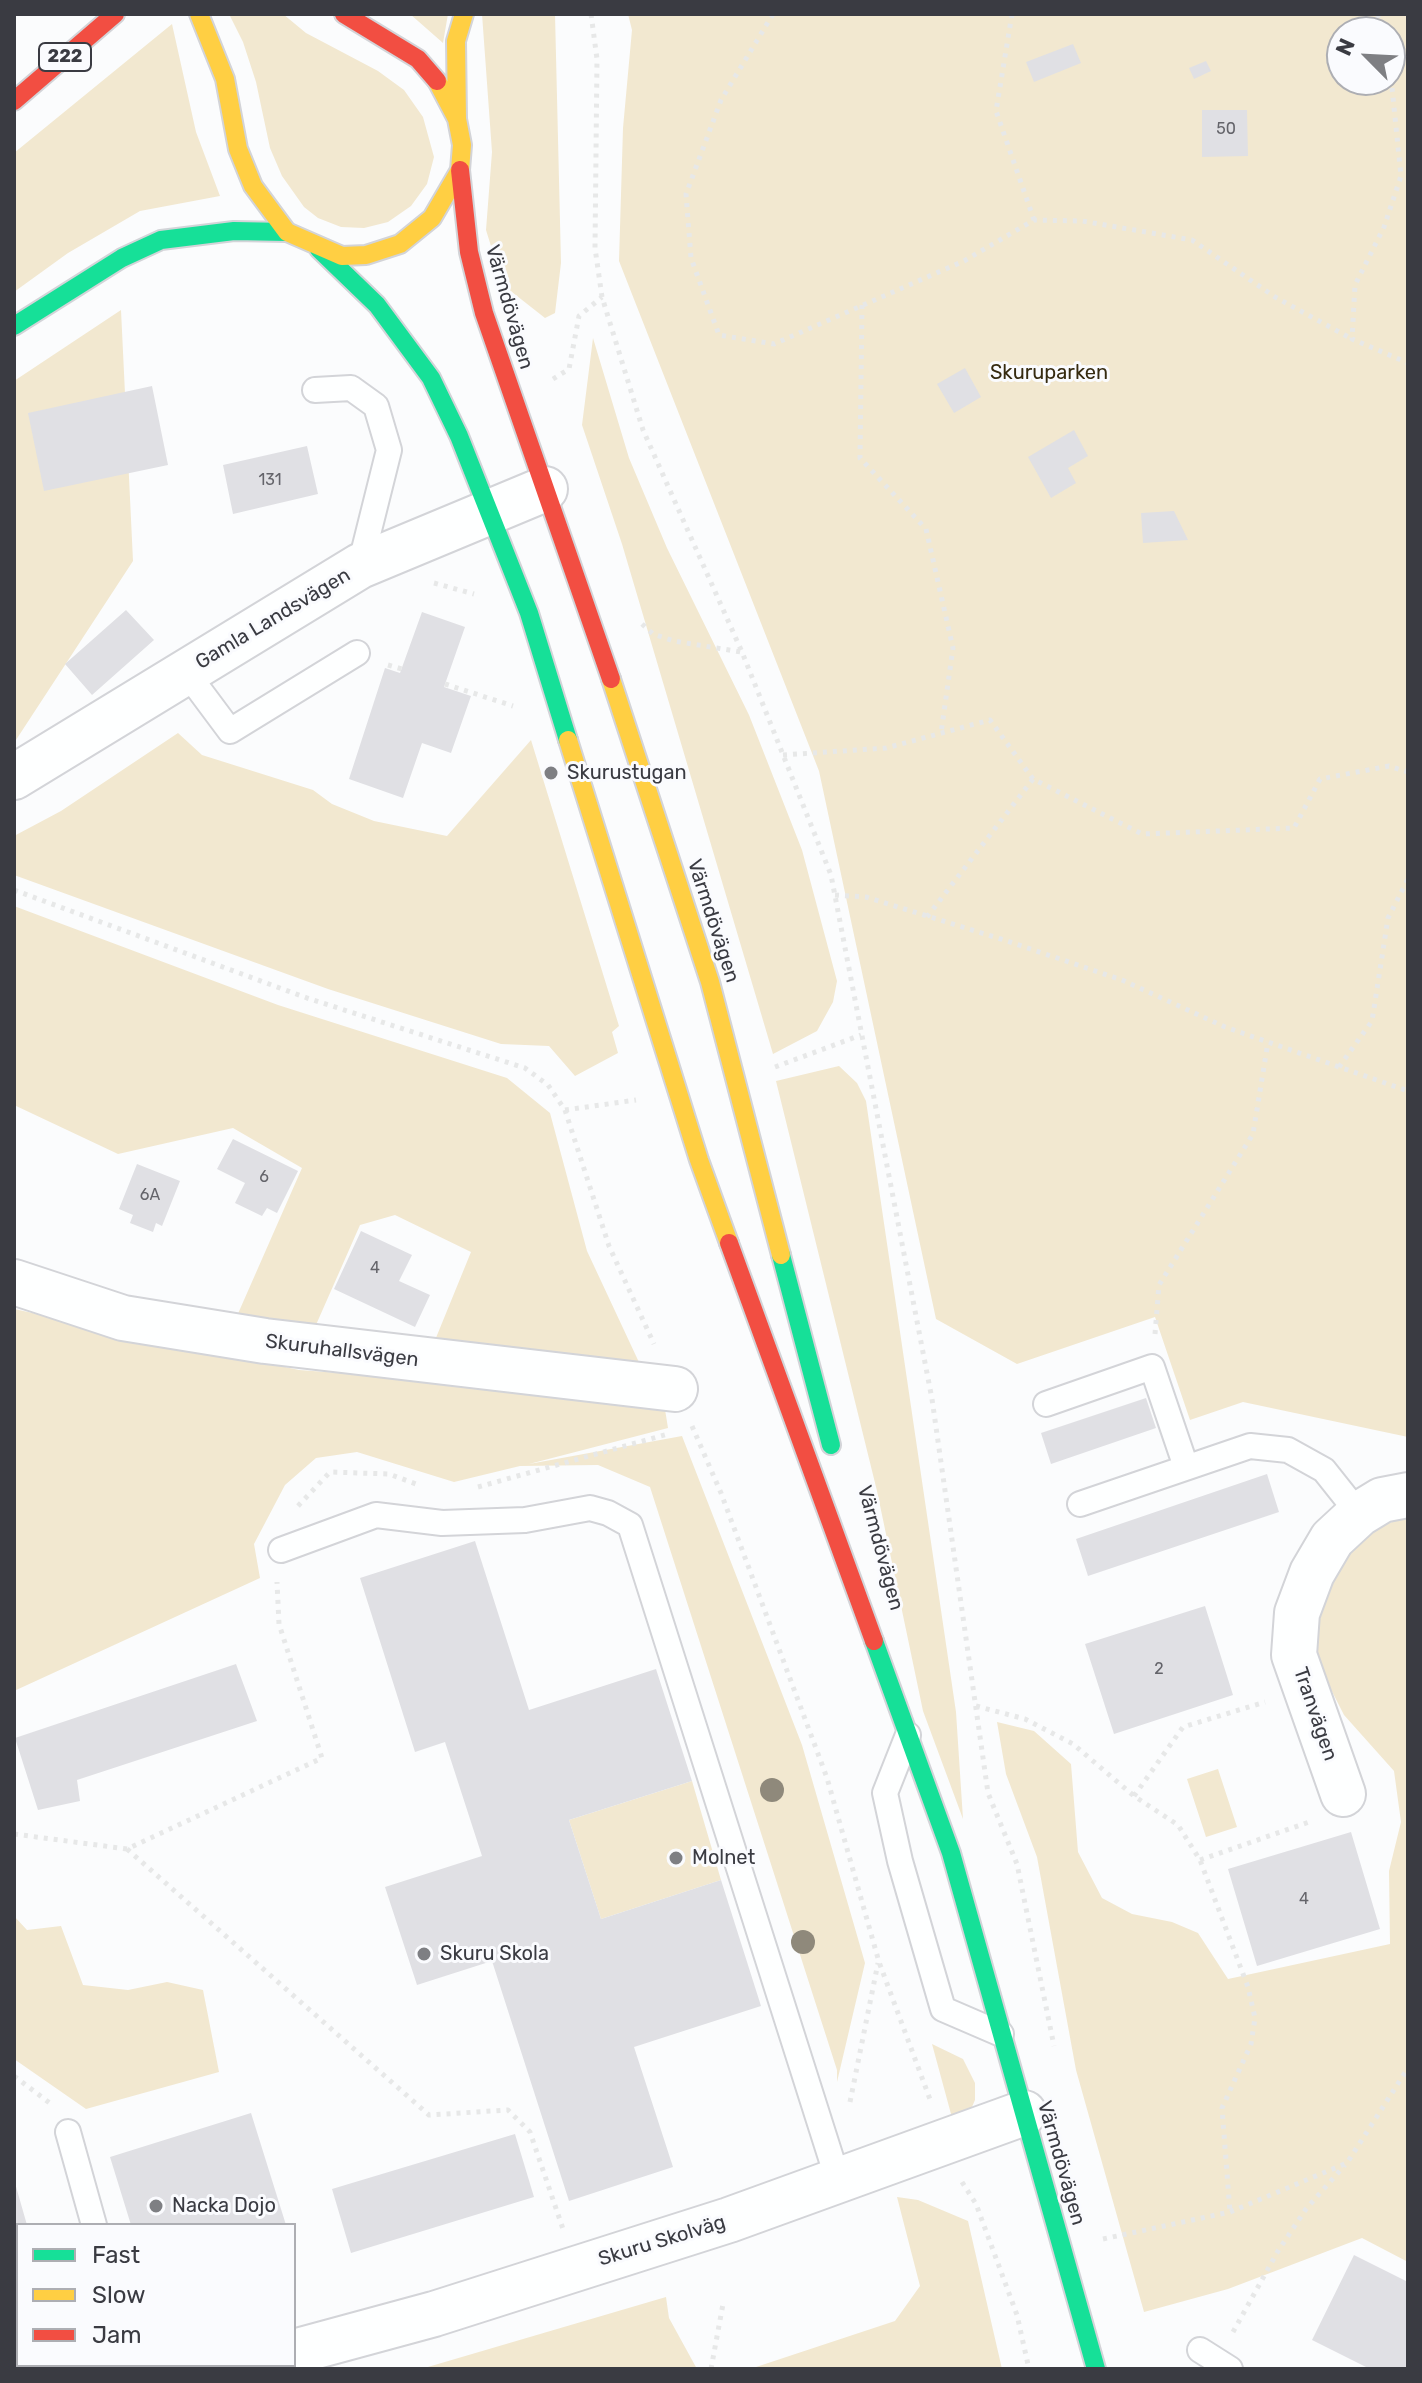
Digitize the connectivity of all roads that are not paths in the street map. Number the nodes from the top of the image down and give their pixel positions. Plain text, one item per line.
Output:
1 (115, 14) edge
2 (199, 14) edge
3 (344, 14) edge
4 (464, 14) edge
5 (14, 101) edge
6 (457, 119) junction
7 (460, 170) junction
8 (287, 232) junction
9 (319, 249) junction
10 (14, 326) edge
11 (315, 390) dead end
12 (545, 489) junction
13 (490, 512) junction
14 (360, 566) junction
15 (357, 653) dead end
16 (186, 672) junction
17 (14, 777) edge
18 (14, 1282) edge
19 (1046, 1404) dead end
20 (684, 1408) road end
21 (837, 1467) dead end
22 (1186, 1467) junction
23 (1408, 1495) edge
24 (1080, 1504) dead end
25 (848, 1513) dead end
26 (1359, 1514) junction
27 (281, 1550) road end
28 (896, 1695) junction
29 (909, 1733) junction
30 (1343, 1794) road end
31 (1001, 2034) junction
32 (1024, 2113) junction
33 (68, 2132) road end
34 (851, 2175) junction
35 (93, 2223) edge
36 (1200, 2350) dead end
37 (296, 2351) edge
38 (1096, 2369) edge
39 (1230, 2369) edge

1 - 5 main road, 222
2 - 8 main road
3 - 6 main road
4 - 6 main road, Värmdövägen
6 - 7 main road, Värmdövägen
7 - 9 main road
7 - 12 main road, Värmdövägen
8 - 9 main road
8 - 10 main road
9 - 13 main road, Värmdövägen
11 - 14 lane
12 - 13 street, Gamla Landsvägen
12 - 21 main road, Värmdövägen
13 - 14 street, Gamla Landsvägen
13 - 28 main road, Värmdövägen
14 - 16 street, Gamla Landsvägen
15 - 16 lane
16 - 17 street, Gamla Landsvägen
18 - 20 street, Skuruhallsvägen
19 - 22 lane
22 - 24 lane
22 - 26 lane
23 - 26 street, Tranvägen
25 - 28 main road, Värmdövägen
26 - 30 street, Tranvägen
27 - 34 lane
28 - 29 main road, Värmdövägen
29 - 31 main road, Värmdövägen
29 - 31 lane
31 - 32 main road, Värmdövägen
32 - 34 street, Skuru Skolväg
32 - 38 main road, Värmdövägen
33 - 35 lane
34 - 37 street, Skuru Skolväg
36 - 39 lane

